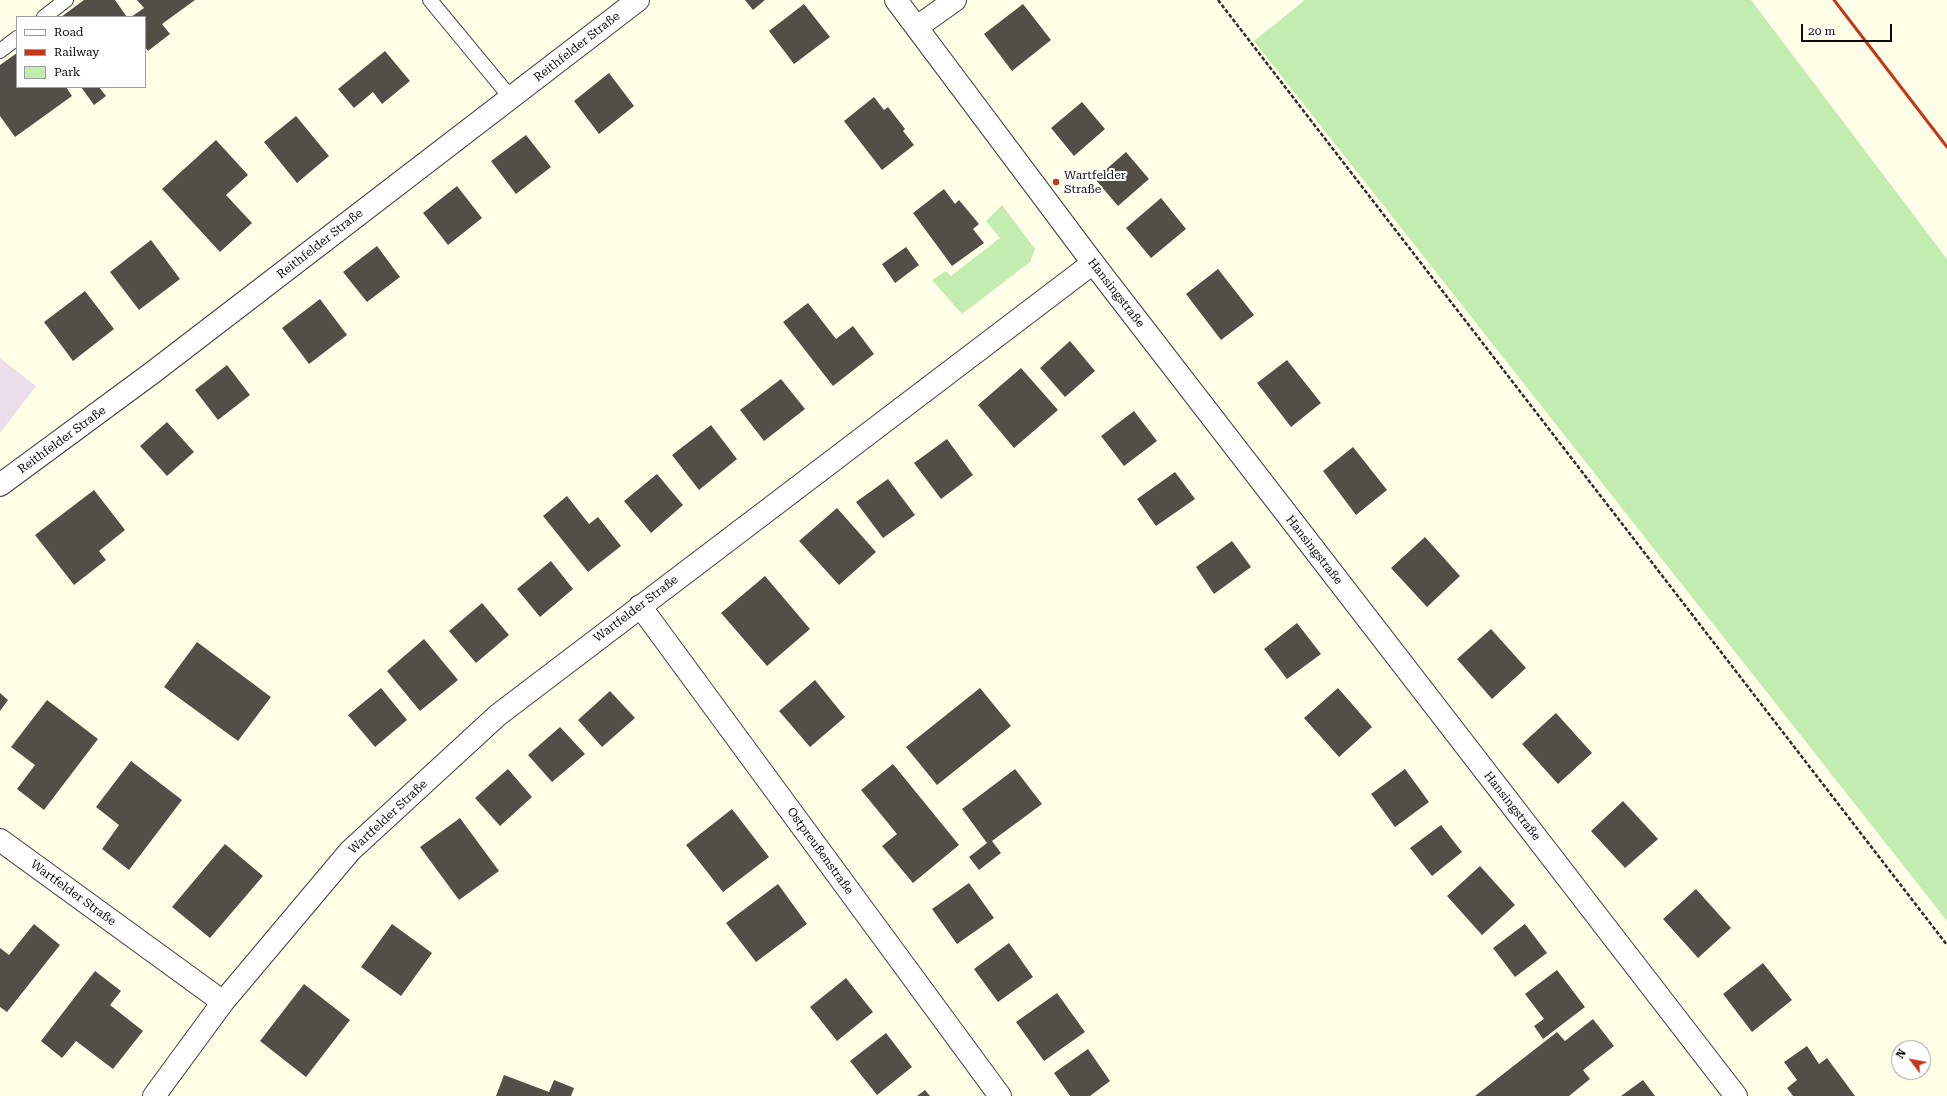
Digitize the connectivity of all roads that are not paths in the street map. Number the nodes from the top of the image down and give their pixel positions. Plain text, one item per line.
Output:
1 (66, 0) edge
2 (430, 0) edge
3 (638, 0) edge
4 (896, 0) edge
5 (955, 0) edge
6 (45, 16) edge
7 (917, 28) junction
8 (16, 39) edge
9 (0, 51) edge
10 (511, 98) junction
11 (1093, 263) junction
12 (0, 485) edge
13 (640, 606) junction
14 (0, 840) edge
15 (223, 1002) junction
16 (154, 1096) edge
17 (1000, 1096) edge
18 (1736, 1096) edge

1 - 6 lane
2 - 10 lane
3 - 10 street, Reithfelder Straße
4 - 7 street, Hansingstraße
5 - 7 street
7 - 11 street, Hansingstraße
8 - 9 lane
10 - 12 street, Reithfelder Straße
11 - 13 street, Wartfelder Straße
11 - 18 street, Hansingstraße
13 - 15 street, Wartfelder Straße
13 - 17 street, Ostpreußenstraße
14 - 15 street, Wartfelder Straße
15 - 16 street, Wartfelder Straße

